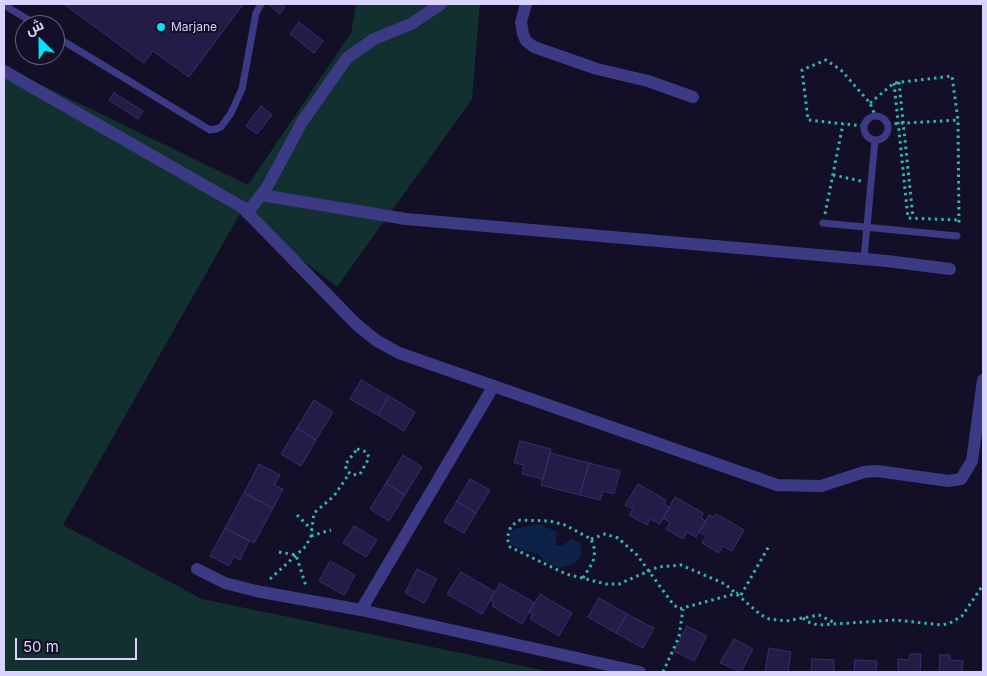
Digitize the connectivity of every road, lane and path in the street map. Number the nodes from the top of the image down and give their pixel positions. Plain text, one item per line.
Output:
1 (261, 4) edge
2 (441, 4) edge
3 (526, 4) edge
4 (4, 5) edge
5 (20, 15) edge
6 (65, 42) edge
7 (4, 71) edge
8 (896, 83) junction
9 (693, 97) dead end
10 (870, 103) junction
11 (875, 115) junction
12 (958, 120) junction
13 (904, 123) junction
14 (842, 124) junction
15 (888, 124) junction
16 (897, 124) junction
17 (863, 126) junction
18 (875, 140) junction
19 (833, 175) junction
20 (871, 183) junction
21 (261, 195) junction
22 (247, 213) junction
23 (913, 218) junction
24 (959, 220) junction
25 (823, 223) joint
26 (867, 228) junction
27 (957, 236) joint
28 (864, 258) junction
29 (950, 270) dead end
30 (983, 380) edge
31 (493, 387) junction
32 (349, 474) junction
33 (297, 515) dead end
34 (312, 530) junction
35 (331, 530) dead end
36 (311, 536) junction
37 (591, 539) junction
38 (768, 546) dead end
39 (279, 552) dead end
40 (296, 555) junction
41 (198, 569) dead end
42 (648, 572) junction
43 (583, 578) junction
44 (983, 585) edge
45 (256, 591) junction
46 (740, 594) junction
47 (311, 601) junction
48 (683, 609) junction
49 (361, 610) junction
50 (803, 617) junction
51 (835, 623) junction
52 (640, 672) edge
53 (663, 672) edge

1 - 6 lane
2 - 21 street
3 - 9 street
4 - 5 lane
7 - 22 street
8 - 10 path
8 - 12 path
8 - 13 path
8 - 16 path
10 - 11 path
10 - 14 path
11 - 15 lane
11 - 17 lane
12 - 13 path
12 - 24 path
13 - 16 path
13 - 23 path
14 - 17 path
14 - 19 path
15 - 16 path
15 - 18 lane
16 - 23 path
17 - 18 lane
18 - 20 lane
19 - 20 path
19 - 25 path
20 - 26 lane
21 - 22 street
21 - 28 street
22 - 31 street
23 - 24 path
24 - 27 path
25 - 26 lane
26 - 27 lane
26 - 28 lane
28 - 29 street
30 - 31 street
31 - 49 street
32 - 32 path
32 - 34 path
33 - 34 path
34 - 36 path
35 - 36 path
36 - 40 path
37 - 42 path
37 - 43 path
37 - 43 path
38 - 46 path
39 - 40 path
40 - 45 path
40 - 47 path
41 - 45 street
42 - 43 path
42 - 46 path
42 - 48 path
44 - 51 path
45 - 47 street
46 - 48 path
46 - 50 path
47 - 49 street
48 - 53 path
49 - 52 street
50 - 51 path
50 - 51 path

